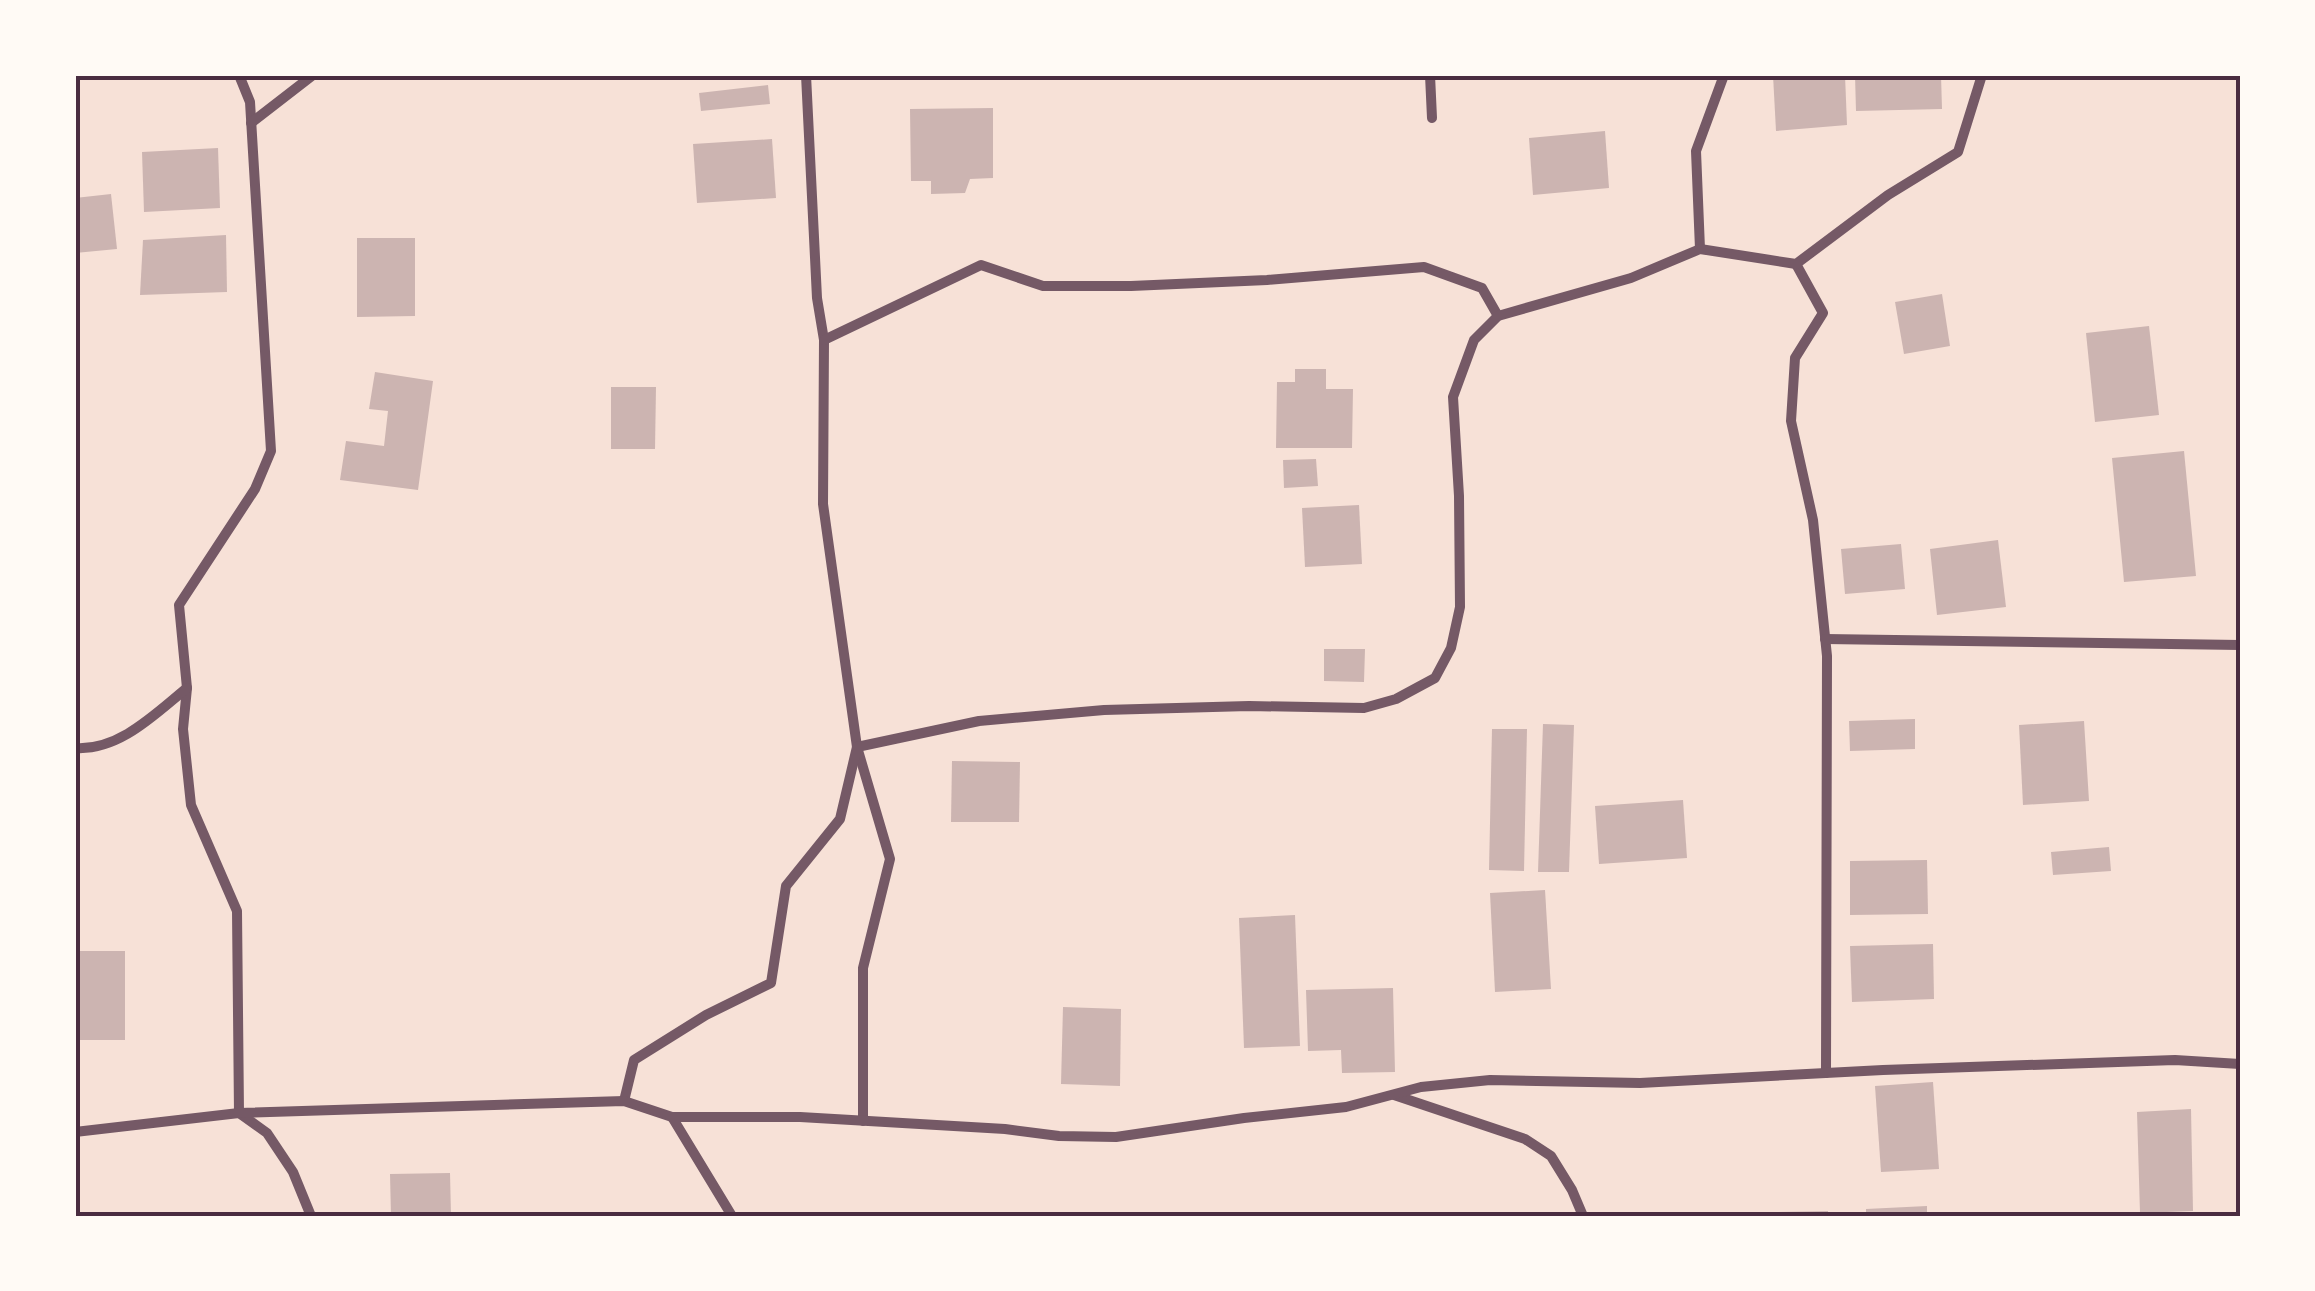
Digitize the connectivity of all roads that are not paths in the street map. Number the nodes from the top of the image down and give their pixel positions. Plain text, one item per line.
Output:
1 (239, 75) edge
2 (313, 75) edge
3 (806, 75) edge
4 (1430, 75) edge
5 (1724, 75) edge
6 (1982, 75) edge
7 (1432, 118) dead end
8 (251, 123) junction
9 (1700, 249) junction
10 (1796, 264) junction
11 (1498, 316) junction
12 (824, 340) junction
13 (1825, 639) junction
14 (2240, 644) edge
15 (186, 688) junction
16 (856, 747) junction
17 (75, 748) edge
18 (2240, 1064) edge
19 (1826, 1073) junction
20 (1393, 1094) junction
21 (624, 1101) junction
22 (240, 1113) junction
23 (672, 1117) junction
24 (863, 1121) junction
25 (75, 1132) edge
26 (311, 1216) edge
27 (732, 1216) edge
28 (1584, 1216) edge

1 - 8 street
2 - 8 street
3 - 12 street
4 - 7 street
5 - 9 street
6 - 10 street
8 - 15 street
9 - 10 street
9 - 11 street
10 - 13 street
11 - 12 street
11 - 16 street
12 - 16 street
13 - 14 street
13 - 19 street
15 - 17 street
15 - 22 street
16 - 21 street
16 - 24 street
18 - 19 street
19 - 20 street
20 - 24 street
20 - 28 street
21 - 22 street
21 - 23 street
22 - 25 street
22 - 26 street
23 - 24 street
23 - 27 street

